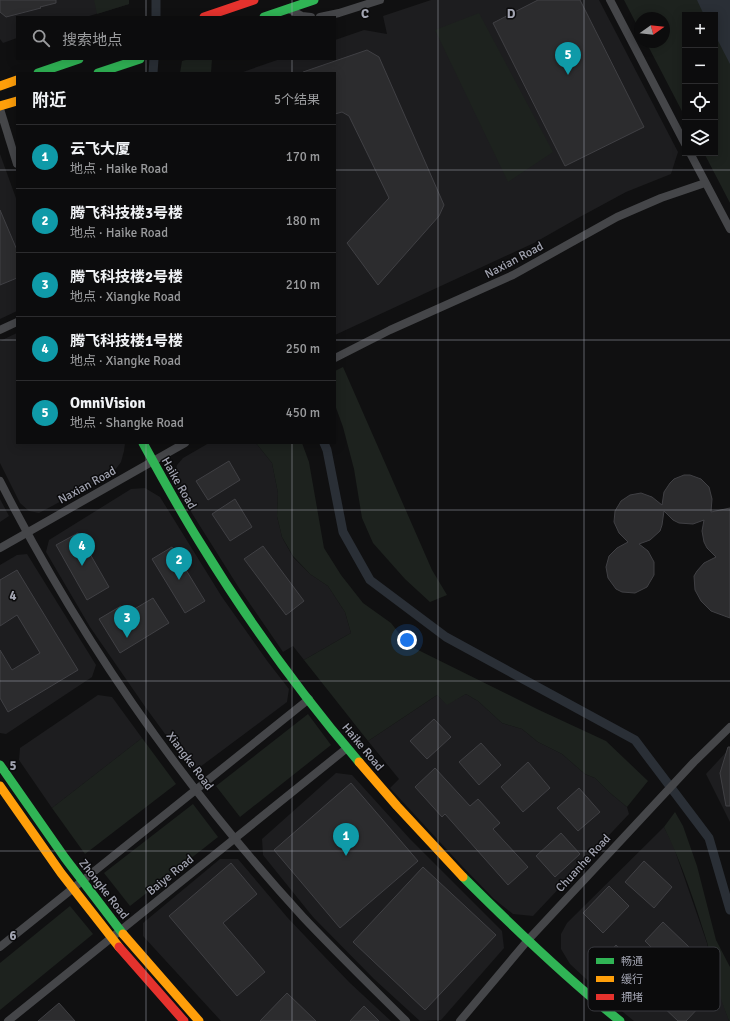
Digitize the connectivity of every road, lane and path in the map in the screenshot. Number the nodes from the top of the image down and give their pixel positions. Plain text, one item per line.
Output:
1 (254, 0) edge
2 (314, 0) edge
3 (380, 0) edge
4 (610, 0) edge
5 (289, 9) junction
6 (207, 16) edge
7 (267, 16) edge
8 (302, 16) edge
9 (325, 16) edge
10 (77, 60) edge
11 (136, 60) edge
12 (41, 72) edge
13 (101, 72) edge
14 (16, 80) edge
15 (0, 86) edge
16 (16, 101) edge
17 (0, 108) edge
18 (682, 138) edge
19 (692, 156) edge
20 (16, 161) edge
21 (705, 183) junction
22 (730, 229) edge
23 (16, 322) edge
24 (0, 330) edge
25 (336, 357) edge
26 (144, 444) edge
27 (183, 444) edge
28 (153, 461) junction
29 (0, 481) edge
30 (27, 533) junction
31 (0, 548) edge
32 (309, 699) junction
33 (730, 727) edge
34 (347, 748) junction
35 (0, 765) edge
36 (0, 786) edge
37 (196, 790) junction
38 (235, 838) junction
39 (82, 881) junction
40 (73, 888) junction
41 (121, 930) junction
42 (112, 938) junction
43 (528, 940) junction
44 (0, 948) edge
45 (588, 994) edge
46 (608, 1011) edge
47 (8, 1021) edge
48 (184, 1021) edge
49 (199, 1021) edge
50 (406, 1021) edge
51 (460, 1021) edge
52 (620, 1021) edge

1 - 6 street
2 - 5 street
3 - 9 street
4 - 18 street
5 - 7 street
5 - 8 street
10 - 12 street
11 - 13 street
14 - 15 street
16 - 17 street
17 - 20 street
19 - 21 street
21 - 22 street
21 - 25 street, Naxian Road
23 - 24 street
26 - 28 street, Haike Road
27 - 28 street, Naxian Road
28 - 30 street, Naxian Road
28 - 32 street, Haike Road
29 - 30 street, Xiangke Road
30 - 31 street, Naxian Road
30 - 37 street, Xiangke Road
32 - 34 street, Haike Road
32 - 37 street
33 - 43 street, Chuanhe Road
34 - 38 street, Baiye Road
34 - 43 street, Haike Road
35 - 39 street, Zhongke Road
36 - 40 street, Zhongke Road
37 - 38 street, Xiangke Road
37 - 39 street
38 - 41 street, Baiye Road
38 - 50 street, Xiangke Road
39 - 40 street
39 - 41 street, Zhongke Road
40 - 42 street, Zhongke Road
40 - 44 street
41 - 42 street, Baiye Road
41 - 49 street, Zhongke Road
42 - 47 street, Baiye Road
42 - 48 street, Zhongke Road
43 - 45 street, Haike Road
43 - 51 street, Chuanhe Road
46 - 52 street, Haike Road

